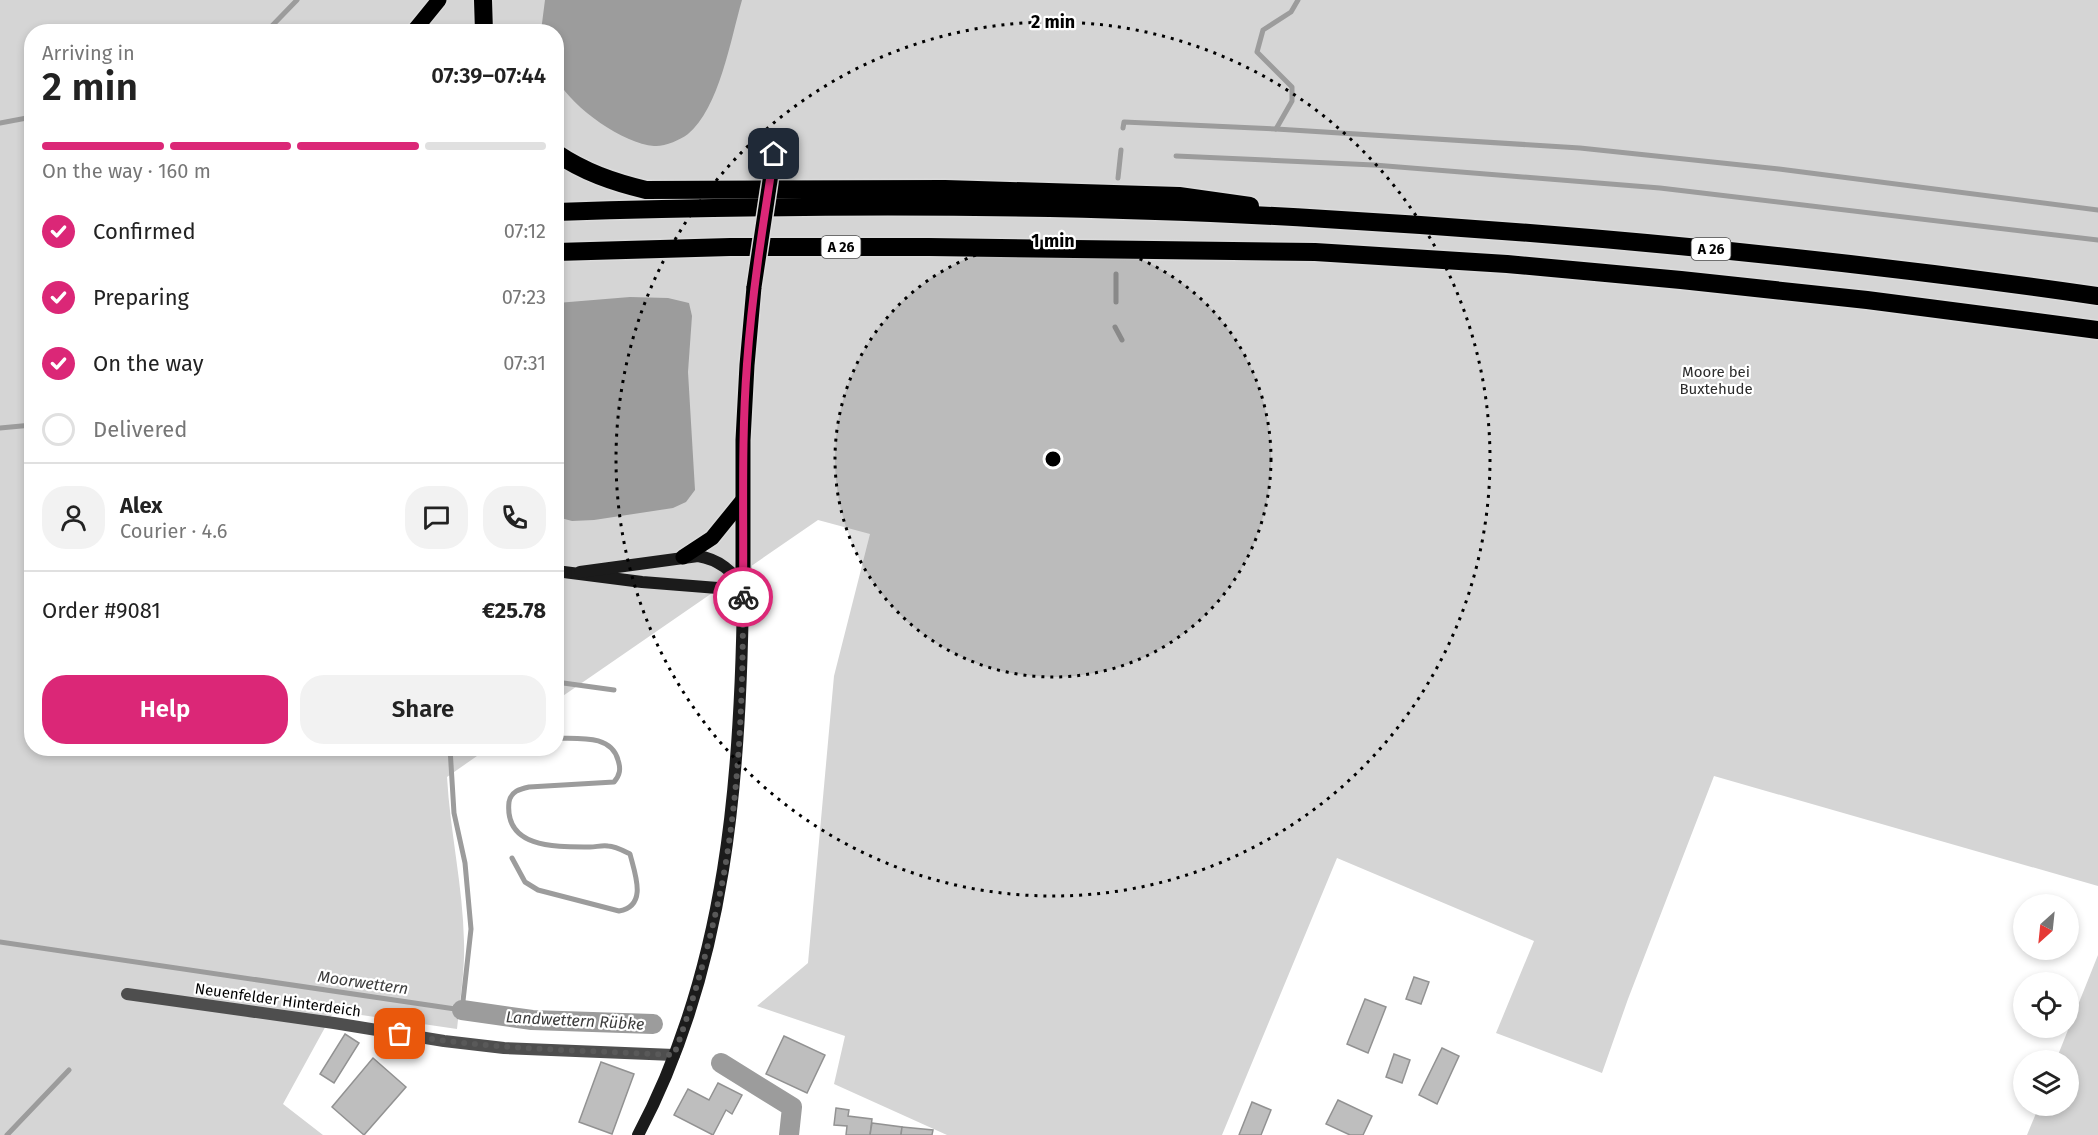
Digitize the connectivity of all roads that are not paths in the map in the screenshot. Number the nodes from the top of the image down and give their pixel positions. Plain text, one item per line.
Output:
1 (440, 0) edge
2 (483, 0) edge
3 (420, 24) edge
4 (484, 24) edge
5 (774, 154) dead end
6 (564, 158) edge
7 (1102, 202) junction
8 (564, 212) edge
9 (564, 252) edge
10 (2098, 296) edge
11 (2098, 330) edge
12 (742, 501) junction
13 (683, 557) junction
14 (564, 571) edge
15 (580, 572) junction
16 (743, 590) junction
17 (128, 994) dead end
18 (674, 1055) junction
19 (638, 1135) edge

1 - 3 main road
2 - 4 highway
5 - 12 main road, bridge
6 - 7 highway
7 - 8 highway, A 26
7 - 10 highway, A 26
9 - 11 highway, A 26
12 - 13 main road
12 - 16 main road
13 - 15 main road
13 - 16 main road
14 - 15 main road
15 - 16 main road
16 - 18 main road
17 - 18 street, Neuenfelder Hinterdeich
18 - 19 main road

